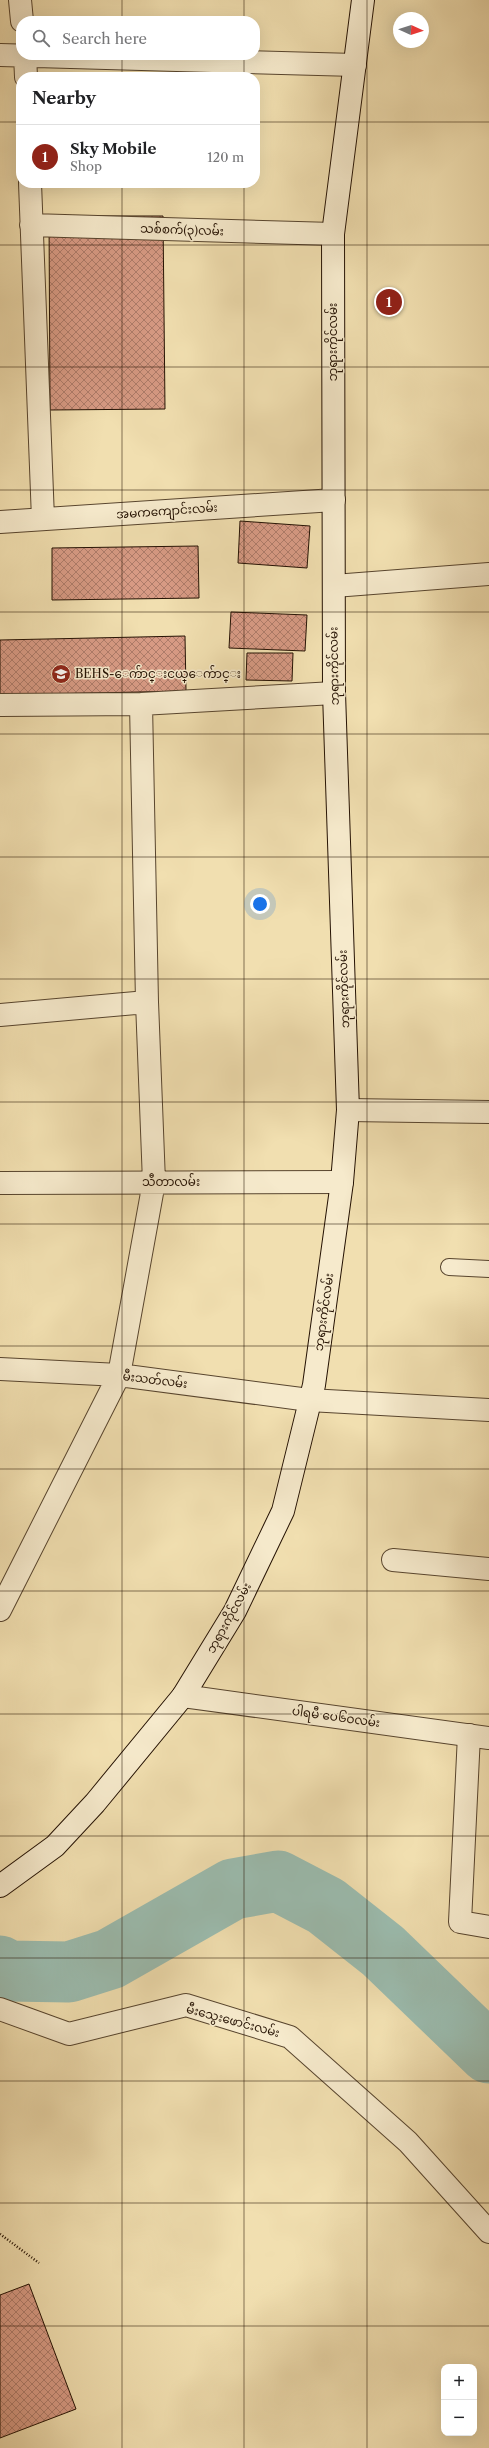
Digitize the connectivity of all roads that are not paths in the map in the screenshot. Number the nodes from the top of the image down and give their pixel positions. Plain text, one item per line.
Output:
1 (20, 0) edge
2 (363, 0) edge
3 (22, 16) edge
4 (0, 55) edge
5 (25, 63) edge
6 (355, 65) junction
7 (30, 188) edge
8 (31, 225) junction
9 (333, 234) junction
10 (334, 500) junction
11 (43, 519) junction
12 (0, 522) edge
13 (489, 574) edge
14 (334, 586) junction
15 (334, 693) junction
16 (141, 704) junction
17 (0, 705) edge
18 (147, 1002) junction
19 (0, 1015) edge
20 (348, 1110) junction
21 (489, 1112) edge
22 (154, 1182) junction
23 (342, 1182) junction
24 (0, 1183) edge
25 (449, 1267) dead end
26 (489, 1269) edge
27 (0, 1369) edge
28 (119, 1375) junction
29 (309, 1400) junction
30 (489, 1410) edge
31 (393, 1560) dead end
32 (489, 1569) edge
33 (0, 1610) edge
34 (183, 1696) junction
35 (479, 1737) edge
36 (5, 1882) edge
37 (489, 1927) edge
38 (0, 2009) edge
39 (489, 2232) edge

1 - 3 street
2 - 6 street, ဘုရားကိုင်လမ်း
4 - 5 street
5 - 6 street
6 - 9 street, ဘုရားကိုင်လမ်း
7 - 8 street
8 - 9 street, သစ်စက်(၃)လမ်း
8 - 11 street
9 - 10 street, ဘုရားကိုင်လမ်း
10 - 11 street, အမကကျောင်းလမ်း
10 - 14 street, ဘုရားကိုင်လမ်း
11 - 12 street, အမကကျောင်းလမ်း
13 - 14 street
14 - 15 street, ဘုရားကိုင်လမ်း
15 - 16 street
15 - 20 street, ဘုရားကိုင်လမ်း
16 - 17 street
16 - 18 street
18 - 19 street
18 - 22 street
20 - 21 street
20 - 23 street, ဘုရားကိုင်လမ်း
22 - 23 street, သီတာလမ်း
22 - 24 street, သီတာလမ်း
22 - 28 street
23 - 29 street, ဘုရားကိုင်လမ်း
25 - 26 lane
27 - 28 street, မီးသတ်လမ်း
28 - 29 street, မီးသတ်လမ်း
28 - 33 street
29 - 30 street, မီးသတ်လမ်း
29 - 34 street, ဘုရားကိုင်လမ်း
31 - 32 street
34 - 35 street, ပါရမီ ပေ၆ဝလမ်း
34 - 36 street, ဘုရားကိုင်လမ်း
35 - 37 street
38 - 39 street, မီးသွေးဖောင်းလမ်း

